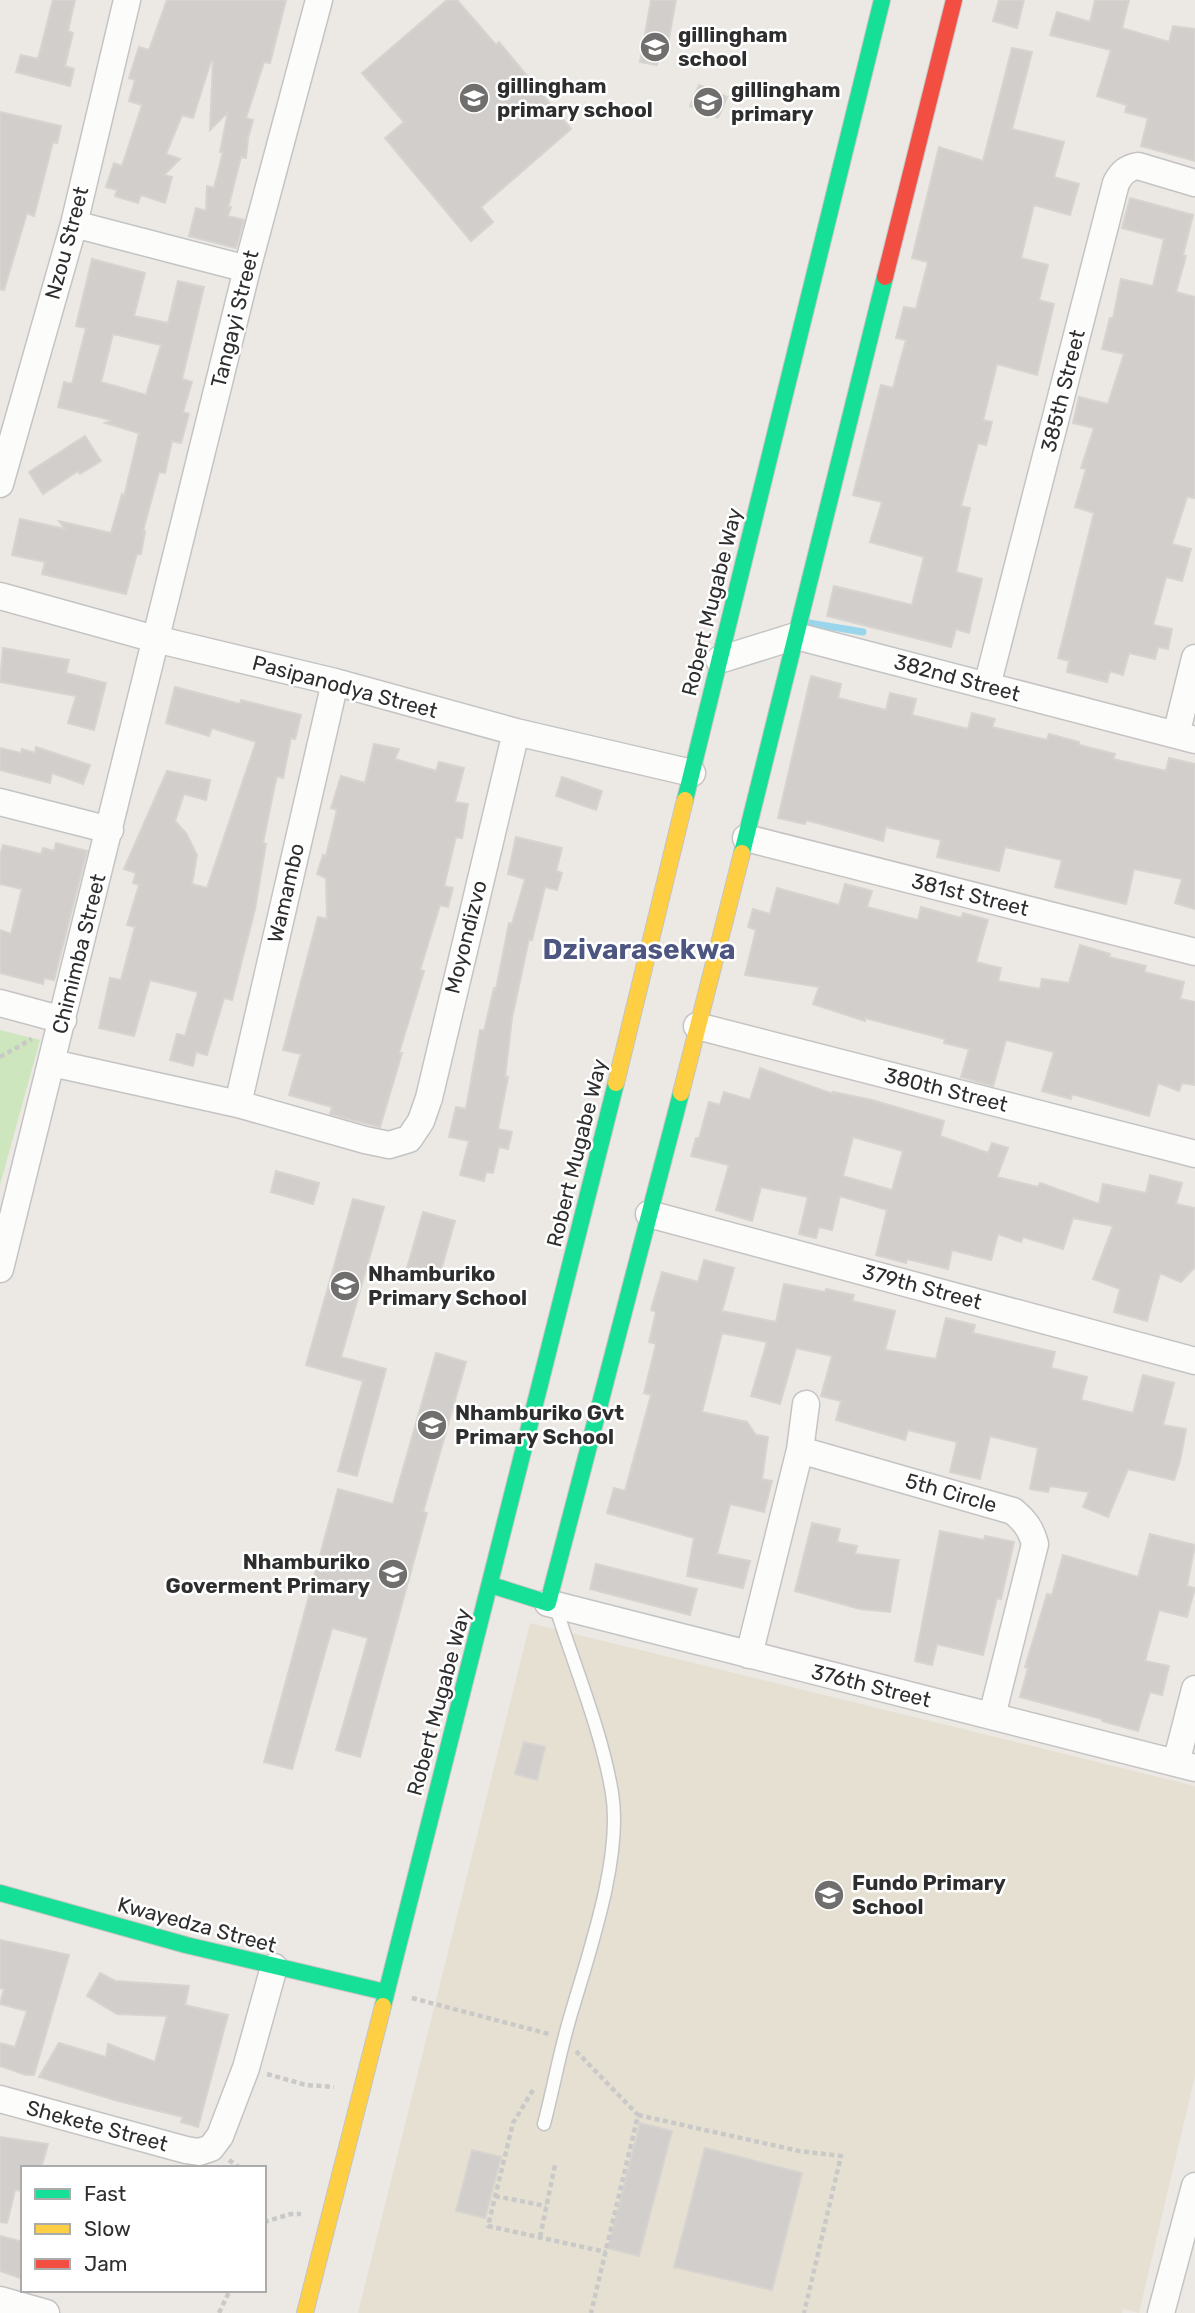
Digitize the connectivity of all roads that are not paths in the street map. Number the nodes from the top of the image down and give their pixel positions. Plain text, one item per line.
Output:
1 (127, 0) edge
2 (319, 0) edge
3 (882, 0) edge
4 (954, 0) edge
5 (1195, 183) edge
6 (74, 224) junction
7 (247, 269) junction
8 (10, 406) edge
9 (0, 484) edge
10 (0, 596) edge
11 (796, 636) junction
12 (155, 639) junction
13 (1195, 658) edge
14 (719, 660) junction
15 (335, 682) junction
16 (987, 686) junction
17 (516, 732) junction
18 (1185, 738) edge
19 (692, 773) junction
20 (0, 802) edge
21 (110, 830) junction
22 (746, 838) junction
23 (1195, 952) edge
24 (0, 1003) edge
25 (63, 1020) junction
26 (697, 1026) junction
27 (52, 1063) junction
28 (238, 1104) junction
29 (1195, 1154) edge
30 (649, 1214) junction
31 (0, 1269) edge
32 (1195, 1361) edge
33 (806, 1404) dead end
34 (800, 1450) junction
35 (491, 1585) junction
36 (552, 1604) junction
37 (749, 1655) junction
38 (1195, 1689) edge
39 (992, 1717) junction
40 (1186, 1766) edge
41 (0, 1893) edge
42 (274, 1967) junction
43 (385, 1992) junction
44 (0, 2099) edge
45 (544, 2124) dead end
46 (1195, 2186) edge
47 (1191, 2215) edge
48 (0, 2300) edge
49 (46, 2313) edge
50 (305, 2313) edge
51 (1161, 2313) edge

1 - 6 street, Nzou Street
2 - 7 street, Tangayi Street
3 - 14 street, Robert Mugabe Way
4 - 11 street
5 - 16 street, 385th Street
6 - 7 street
6 - 8 street, Nzou Street
7 - 12 street, Tangayi Street
8 - 9 street, Nzou Street
10 - 12 street, Pasipanodya Street
11 - 14 street
11 - 16 street, 382nd Street
11 - 22 street
12 - 15 street, Pasipanodya Street
12 - 21 street, Chimimba Street
13 - 18 street
14 - 19 street, Robert Mugabe Way
15 - 17 street, Pasipanodya Street
15 - 28 street, Wamambo
16 - 18 street, 382nd Street
17 - 19 street, Pasipanodya Street
17 - 28 street, Moyondizvo
19 - 35 street, Robert Mugabe Way
20 - 21 street
21 - 25 street, Chimimba Street
22 - 23 street, 381st Street
22 - 26 street
24 - 25 street
25 - 27 street, Chimimba Street
26 - 29 street, 380th Street
26 - 30 street
27 - 28 street
27 - 31 street, Chimimba Street
30 - 32 street, 379th Street
30 - 36 street
33 - 34 street
34 - 37 street
34 - 39 street, 5th Circle
35 - 36 street
35 - 43 street, Robert Mugabe Way
36 - 37 street, 376th Street
36 - 45 lane
37 - 39 street, 376th Street
38 - 40 street
39 - 40 street, 376th Street
41 - 42 street, Kwayedza Street
42 - 43 street, Kwayedza Street
42 - 44 street, Shekete Street
43 - 50 street, Robert Mugabe Way
46 - 47 street
47 - 51 street
48 - 49 street

